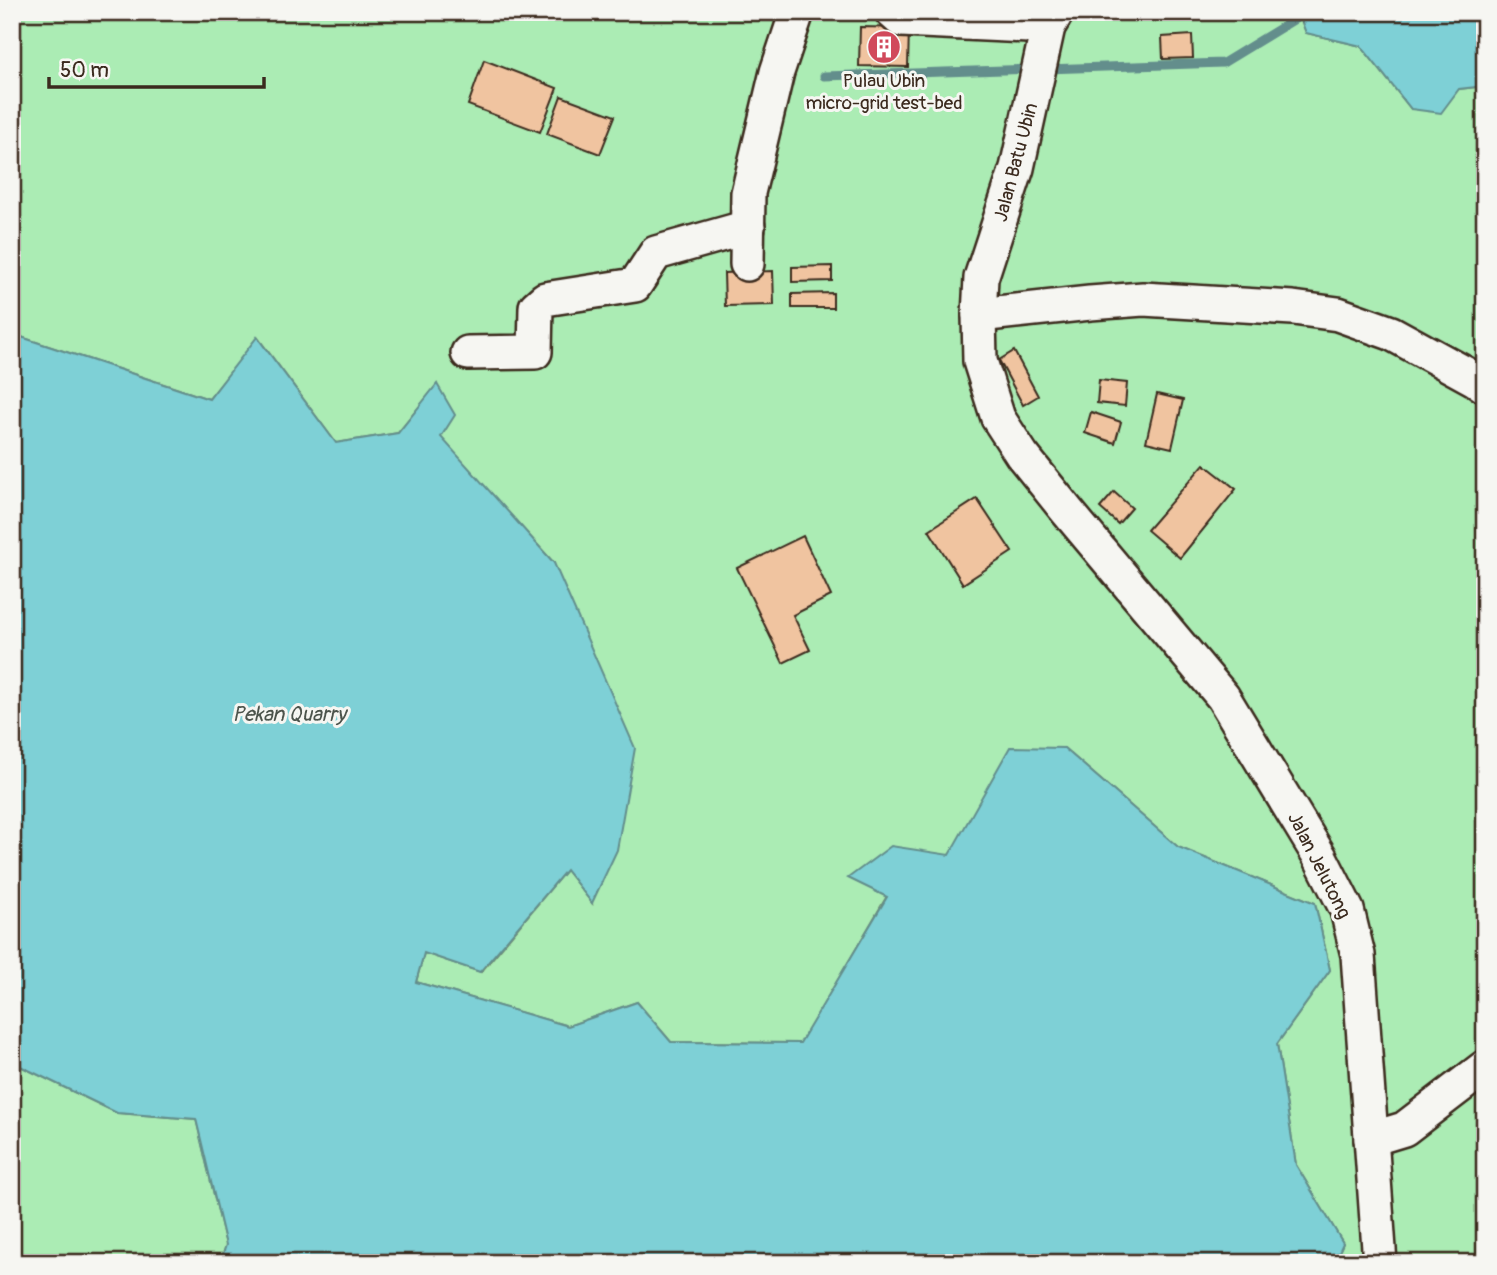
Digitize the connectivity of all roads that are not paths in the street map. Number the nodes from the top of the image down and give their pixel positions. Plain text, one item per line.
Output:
1 (797, 12) edge
2 (892, 12) edge
3 (1053, 19) edge
4 (748, 227) junction
5 (747, 264) dead end
6 (979, 315) junction
7 (468, 353) dead end
8 (1485, 386) edge
9 (1485, 1067) edge
10 (1371, 1139) junction
11 (1380, 1263) edge

1 - 4 street
2 - 3 street
3 - 6 street, Jalan Batu Ubin
4 - 5 street
4 - 7 street
6 - 8 street
6 - 10 street, Jalan Jelutong
9 - 10 street
10 - 11 street, Jalan Jelutong

